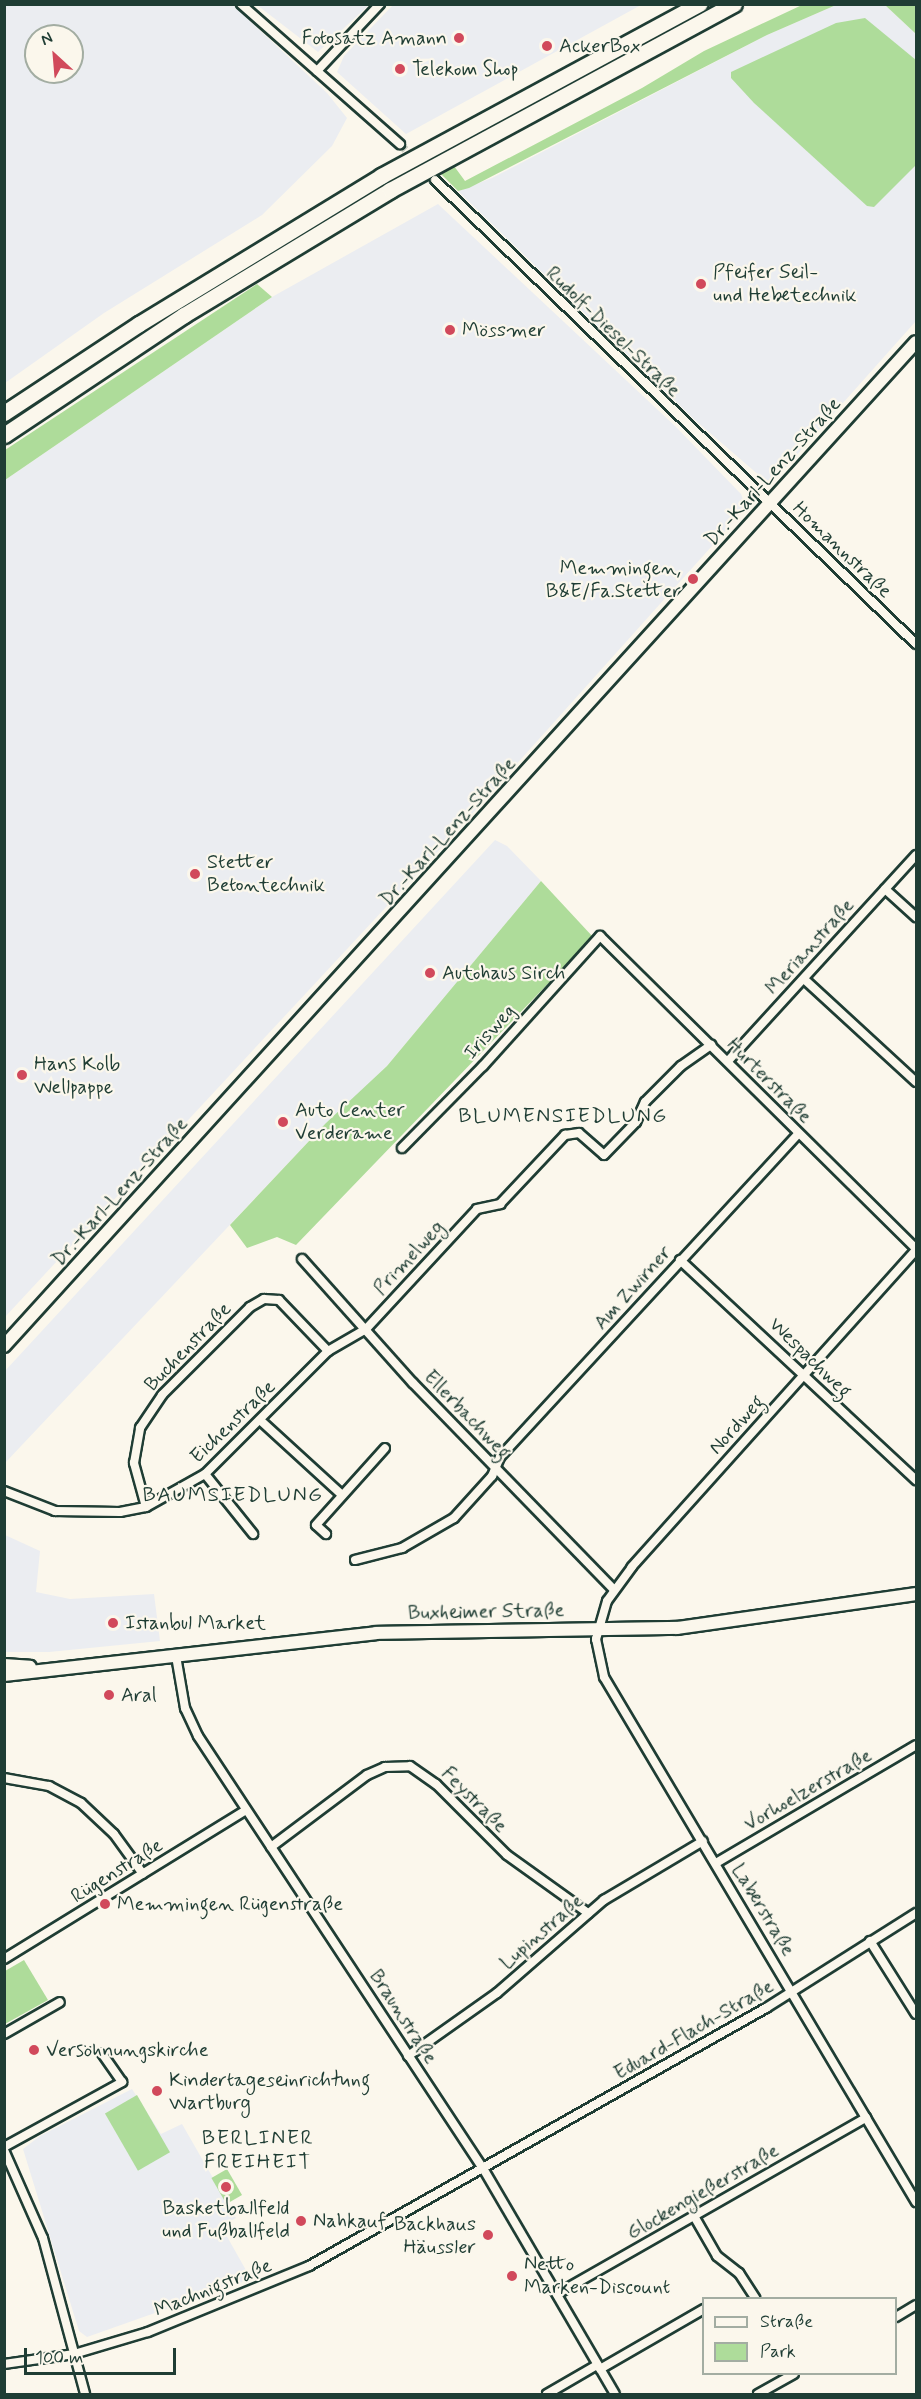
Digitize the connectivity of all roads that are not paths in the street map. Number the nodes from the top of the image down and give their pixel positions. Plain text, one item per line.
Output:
1 (241, 4) edge
2 (380, 4) edge
3 (699, 4) edge
4 (734, 4) edge
5 (317, 71) junction
6 (400, 144) tunnel mouth
7 (435, 180) dead end
8 (916, 342) edge
9 (4, 413) edge
10 (4, 435) edge
11 (770, 505) junction
12 (916, 644) edge
13 (916, 855) edge
14 (885, 889) junction
15 (916, 917) edge
16 (600, 936) joint
17 (804, 979) junction
18 (711, 1045) junction
19 (728, 1061) junction
20 (916, 1082) edge
21 (798, 1134) junction
22 (402, 1148) dead end
23 (916, 1249) edge
24 (302, 1259) dead end
25 (680, 1260) junction
26 (366, 1329) junction
27 (4, 1346) edge
28 (328, 1351) junction
29 (804, 1375) junction
30 (260, 1420) junction
31 (385, 1448) dead end
32 (496, 1468) junction
33 (206, 1474) junction
34 (916, 1480) edge
35 (4, 1491) edge
36 (341, 1494) junction
37 (146, 1507) junction
38 (253, 1534) dead end
39 (326, 1534) dead end
40 (355, 1560) dead end
41 (614, 1589) junction
42 (916, 1594) edge
43 (596, 1631) junction
44 (176, 1656) junction
45 (4, 1665) edge
46 (55, 1669) junction
47 (4, 1675) edge
48 (916, 1745) edge
49 (4, 1778) edge
50 (246, 1810) junction
51 (703, 1841) junction
52 (271, 1847) junction
53 (716, 1863) junction
54 (143, 1874) junction
55 (588, 1913) junction
56 (916, 1913) edge
57 (870, 1941) junction
58 (4, 1959) edge
59 (792, 1991) junction
60 (60, 2002) dead end
61 (916, 2014) edge
62 (4, 2034) edge
63 (102, 2053) dead end
64 (408, 2056) junction
65 (866, 2118) junction
66 (4, 2148) edge
67 (484, 2170) junction
68 (916, 2202) edge
69 (694, 2216) junction
70 (557, 2294) junction
71 (754, 2297) edge
72 (916, 2305) edge
73 (702, 2310) edge
74 (897, 2316) edge
75 (74, 2354) junction
76 (4, 2364) edge
77 (599, 2367) junction
78 (791, 2375) edge
79 (85, 2394) edge
80 (547, 2394) edge
81 (615, 2394) edge
82 (758, 2394) edge

1 - 5 street
2 - 5 street
3 - 9 highway
4 - 10 highway
5 - 6 street
7 - 11 street, Rudolf-Diesel-Straße
8 - 11 street, Dr.-Karl-Lenz-Straße
11 - 12 street, Homannstraße
11 - 27 street, Dr.-Karl-Lenz-Straße
13 - 14 street, Merianstraße
14 - 15 street
14 - 17 street, Merianstraße
16 - 18 street, Hurterstraße
16 - 22 street, Irisweg
17 - 19 street, Merianstraße
17 - 20 street
18 - 19 street, Hurterstraße
18 - 26 street, Primelweg
19 - 21 street, Hurterstraße
21 - 23 street, Hurterstraße
21 - 25 street, Am Zwirner
23 - 29 street, Nordweg
24 - 26 street, Ellerbachweg
25 - 29 street, Wespachweg
25 - 32 street, Am Zwirner
26 - 28 street, Eichenstraße
26 - 32 street, Ellerbachweg
28 - 30 street, Eichenstraße
28 - 37 street, Buchenstraße
29 - 34 street, Wespachweg
29 - 41 street, Nordweg
30 - 33 street, Eichenstraße
30 - 36 street
31 - 36 street
32 - 40 street, Am Zwirner
32 - 41 street, Ellerbachweg
33 - 37 street, Eichenstraße
33 - 38 street
35 - 37 street, Eichenstraße
36 - 39 street
41 - 43 street, Nordweg
42 - 43 street, Buxheimer Straße
43 - 44 street, Buxheimer Straße
43 - 51 street, Laberstraße
44 - 46 street, Buxheimer Straße
44 - 50 street, Braunstraße
45 - 46 street, Buxheimer Straße
46 - 47 street, Buxheimer Straße
48 - 53 street, Vorhoelzerstraße
49 - 54 street
50 - 52 street, Braunstraße
50 - 54 street, Rügenstraße
51 - 53 street, Laberstraße
51 - 55 street, Lupinstraße
52 - 55 street, Feystraße
52 - 64 street, Braunstraße
53 - 59 street, Laberstraße
54 - 58 street, Rügenstraße
55 - 64 street, Lupinstraße
56 - 57 street, Eduard-Flach-Straße
57 - 59 street, Eduard-Flach-Straße
57 - 61 street
59 - 65 street, Laberstraße
59 - 67 street, Eduard-Flach-Straße
60 - 62 street
63 - 66 street
64 - 67 street, Braunstraße
65 - 68 street, Laberstraße
65 - 69 street, Glockengießerstraße
66 - 75 street
67 - 70 street, Braunstraße
67 - 75 street, Machnigstraße
69 - 70 street, Glockengießerstraße
69 - 71 street
70 - 77 street, Braunstraße
72 - 74 street
73 - 77 street
75 - 76 street, Machnigstraße
75 - 79 street
77 - 80 street
77 - 81 street, Braunstraße
78 - 82 street

